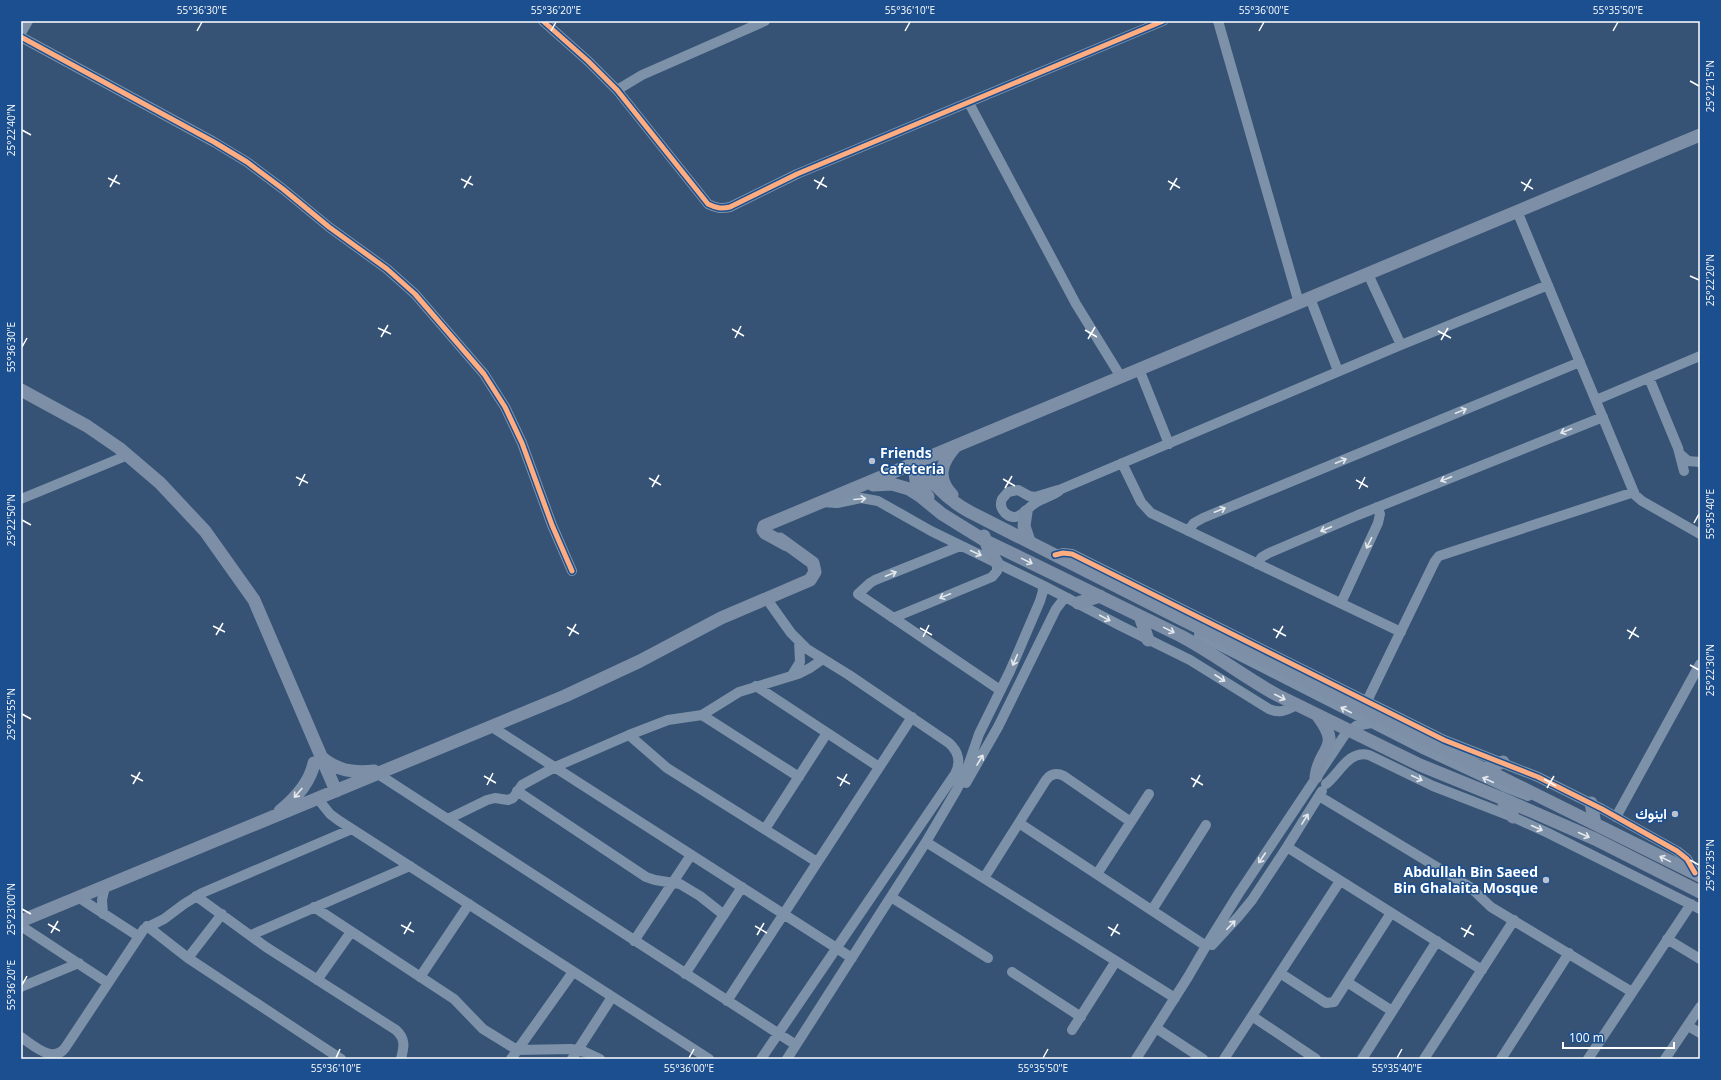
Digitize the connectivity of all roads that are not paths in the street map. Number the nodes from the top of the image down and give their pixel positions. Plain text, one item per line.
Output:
1 (28, 21) edge
2 (543, 21) edge
3 (765, 21) edge
4 (1164, 21) edge
5 (1218, 21) edge
6 (21, 33) edge
7 (21, 37) edge
8 (617, 90) junction
9 (968, 103) junction
10 (1700, 135) edge
11 (1517, 212) junction
12 (1368, 274) junction
13 (1548, 285) junction
14 (1305, 300) junction
15 (1401, 345) junction
16 (1700, 356) edge
17 (1580, 362) junction
18 (1139, 369) junction
19 (1338, 371) junction
20 (1121, 377) junction
21 (1649, 378) junction
22 (21, 390) edge
23 (1596, 400) junction
24 (1603, 416) junction
25 (1169, 444) junction
26 (956, 446) junction
27 (1680, 454) junction
28 (128, 455) junction
29 (1700, 462) edge
30 (915, 463) junction
31 (1122, 464) junction
32 (1684, 470) dead end
33 (862, 486) junction
34 (1059, 490) junction
35 (1634, 492) junction
36 (21, 499) edge
37 (822, 502) junction
38 (1377, 507) junction
39 (1026, 512) junction
40 (780, 519) junction
41 (956, 522) junction
42 (995, 524) junction
43 (1188, 531) junction
44 (1700, 534) edge
45 (1024, 538) junction
46 (984, 540) junction
47 (787, 545) junction
48 (960, 546) junction
49 (1055, 555) junction
50 (997, 563) junction
51 (1258, 564) junction
52 (572, 571) dead end
53 (1042, 585) junction
54 (1100, 596) junction
55 (766, 598) junction
56 (1073, 601) junction
57 (1340, 602) junction
58 (1140, 616) junction
59 (893, 618) junction
60 (1183, 620) junction
61 (1401, 632) junction
62 (1024, 636) junction
63 (1148, 640) junction
64 (799, 641) junction
65 (1039, 642) junction
66 (1240, 643) junction
67 (823, 659) junction
68 (1700, 664) edge
69 (792, 676) junction
70 (756, 686) junction
71 (1000, 690) junction
72 (1367, 700) junction
73 (1297, 705) junction
74 (702, 715) junction
75 (1318, 716) junction
76 (912, 717) junction
77 (1372, 723) junction
78 (492, 726) junction
79 (1349, 730) junction
80 (827, 733) junction
81 (629, 735) junction
82 (318, 760) junction
83 (1503, 762) junction
84 (1420, 765) junction
85 (554, 767) junction
86 (879, 767) junction
87 (1485, 768) junction
88 (383, 772) junction
89 (799, 777) junction
90 (1321, 781) junction
91 (517, 791) junction
92 (1149, 794) dead end
93 (327, 795) junction
94 (1319, 796) junction
95 (1501, 798) junction
96 (1551, 801) junction
97 (1591, 803) junction
98 (943, 816) junction
99 (273, 817) junction
100 (1512, 817) junction
101 (1616, 817) junction
102 (448, 819) junction
103 (1131, 822) junction
104 (1019, 823) junction
105 (1206, 824) dead end
106 (1595, 824) junction
107 (352, 829) junction
108 (765, 829) junction
109 (926, 842) junction
110 (1287, 847) junction
111 (691, 855) junction
112 (817, 862) junction
113 (410, 866) junction
114 (1097, 874) junction
115 (1697, 875) edge
116 (984, 878) junction
117 (1340, 881) junction
118 (673, 882) junction
119 (105, 886) junction
120 (742, 887) junction
121 (1700, 892) edge
122 (196, 896) junction
123 (78, 897) junction
124 (891, 897) junction
125 (469, 904) junction
126 (1691, 904) junction
127 (314, 908) junction
128 (1700, 909) edge
129 (1152, 910) junction
130 (1391, 913) junction
131 (103, 914) junction
132 (222, 914) junction
133 (784, 914) junction
134 (724, 916) junction
135 (1514, 920) junction
136 (21, 921) edge
137 (21, 926) edge
138 (147, 926) junction
139 (351, 932) junction
140 (250, 934) junction
141 (138, 936) junction
142 (1667, 939) junction
143 (634, 941) junction
144 (1436, 941) junction
145 (1206, 946) junction
146 (836, 948) junction
147 (1569, 953) junction
148 (188, 958) junction
149 (852, 958) junction
150 (988, 958) dead end
151 (1700, 959) edge
152 (1116, 961) junction
153 (78, 963) junction
154 (1482, 970) junction
155 (573, 972) junction
156 (1012, 972) dead end
157 (1280, 973) junction
158 (685, 974) junction
159 (420, 977) junction
160 (1188, 977) junction
161 (318, 980) junction
162 (108, 982) junction
163 (1347, 982) junction
164 (21, 988) edge
165 (1632, 992) junction
166 (612, 997) junction
167 (1175, 998) junction
168 (727, 1001) junction
169 (1700, 1007) edge
170 (1392, 1011) junction
171 (1081, 1016) junction
172 (1252, 1016) junction
173 (1688, 1026) junction
174 (1156, 1028) junction
175 (1072, 1030) dead end
176 (778, 1034) junction
177 (1700, 1034) edge
178 (21, 1037) edge
179 (796, 1046) junction
180 (517, 1050) junction
181 (575, 1055) edge
182 (341, 1059) edge
183 (401, 1059) edge
184 (511, 1059) edge
185 (600, 1059) edge
186 (709, 1059) edge
187 (761, 1059) edge
188 (787, 1059) edge
189 (1136, 1059) edge
190 (1203, 1059) edge
191 (1224, 1059) edge
192 (1316, 1059) edge
193 (1362, 1059) edge
194 (1424, 1059) edge
195 (1501, 1059) edge
196 (1588, 1059) edge
197 (1665, 1059) edge

1 - 6 street
2 - 8 street
3 - 8 street
4 - 9 street
5 - 14 street
7 - 52 street
8 - 9 street
9 - 20 street
10 - 11 main road
11 - 12 main road
11 - 13 street
12 - 14 main road
12 - 15 street
13 - 15 street
13 - 17 street
14 - 18 main road
14 - 19 street
15 - 19 street
16 - 21 street
17 - 23 street
43 -> 17 street
18 - 20 main road
18 - 25 street
19 - 25 street
20 - 26 main road
21 - 23 street
21 - 27 street
22 - 28 main road
23 - 24 street
24 - 35 street
24 -> 38 street
25 - 31 street
26 - 30 main road
26 - 42 main road
27 - 29 street
27 - 32 street
28 - 36 street
28 - 82 main road
30 - 33 main road
30 - 41 main road
30 - 42 main road
31 - 34 street
31 - 43 street
33 - 37 main road
33 - 41 main road
34 - 39 street
34 - 39 street
35 - 44 street
35 - 61 street
37 - 40 main road
37 -> 48 street
38 -> 51 street
38 -> 57 street
39 - 45 main road
40 - 47 main road
40 - 47 main road
41 - 46 main road
42 - 45 main road
43 - 51 street
45 - 46 main road
45 - 49 main road
46 - 50 main road
46 -> 54 main road
47 - 55 main road
48 -> 50 street
59 -> 48 street
49 - 60 main road
49 - 66 street
50 - 53 street
50 -> 59 street
51 - 57 street
53 - 56 street
53 - 62 street
54 - 56 main road
54 - 58 main road
55 - 64 street
55 - 78 main road
56 -> 63 street
56 - 65 street
57 - 61 street
58 - 63 main road
58 -> 73 main road
59 - 71 street
60 - 66 main road
77 -> 60 street
61 - 72 street
62 - 65 street
62 -> 71 street
63 -> 73 street
64 - 67 street
64 - 69 street
98 -> 65 street
66 - 72 street
66 - 87 main road
67 - 69 street
67 - 76 street
68 - 101 street
69 - 70 street
70 - 74 street
70 - 80 street
71 - 98 street
72 - 83 street
73 - 75 main road
74 - 81 street
74 - 89 street
75 - 79 main road
75 - 90 main road
76 - 86 street
76 - 146 street
77 - 79 street
96 -> 77 street
78 - 85 street
78 - 88 main road
79 - 84 main road
79 - 90 street
80 - 86 street
80 - 89 street
81 - 85 street
81 - 108 street
82 - 88 main road
82 - 93 main road
82 -> 99 main road
83 - 87 main road
83 - 97 street
84 - 90 street
84 - 95 main road
85 - 91 street
85 - 111 street
86 - 112 street
87 - 96 main road
88 - 93 main road
88 - 102 street
89 - 108 street
90 - 94 street
90 -> 100 street
90 -> 145 street
91 - 102 street
91 - 118 street
92 - 103 street
93 - 99 main road
93 - 107 street
110 -> 94 street
94 - 135 street
95 - 100 main road
95 -> 121 main road
96 - 106 main road
97 - 101 street
97 - 106 main road
98 - 109 street
99 - 119 main road
100 -> 126 street
101 - 115 street
102 - 143 street
103 - 104 street
103 - 114 street
104 - 114 street
104 - 116 street
105 - 129 street
115 -> 106 main road
107 - 113 street
107 - 122 street
108 - 112 street
109 - 116 street
109 - 124 street
110 - 117 street
160 -> 110 street
111 - 118 street
111 - 120 street
112 - 133 street
113 - 125 street
113 - 127 street
114 - 129 street
116 - 152 street
117 - 130 street
117 - 157 street
118 - 134 street
118 - 143 street
119 - 123 main road
119 - 131 street
120 - 133 street
120 - 134 street
122 - 132 street
122 - 138 street
123 - 131 street
123 - 136 main road
124 - 149 street
124 - 150 street
125 - 155 street
125 - 159 street
126 - 128 street
126 - 142 street
127 - 139 street
127 - 140 street
129 - 145 street
130 - 144 street
130 - 163 street
131 - 141 street
132 - 140 street
132 - 148 street
133 - 146 street
133 - 168 street
134 - 158 street
135 - 147 street
135 - 154 street
137 - 153 street
138 - 141 street
138 - 148 street
139 - 159 street
139 - 161 street
140 - 161 street
141 - 162 street
142 - 151 street
142 - 165 street
143 - 158 street
144 - 154 street
144 - 170 street
145 - 160 street
146 - 149 street
146 - 176 street
147 - 165 street
147 - 195 street
148 - 182 street
149 - 179 street
152 - 167 street
152 - 171 street
153 - 162 street
153 - 164 street
154 - 194 street
155 - 166 street
155 - 180 street
156 - 171 street
157 - 163 street
157 - 172 street
158 - 168 street
159 - 180 street
160 - 167 street
161 - 183 street
162 - 178 street
163 - 170 street
165 - 196 street
166 - 181 street
166 - 186 street
167 - 174 street
168 - 176 street
169 - 173 street
170 - 193 street
171 - 175 street
172 - 191 street
172 - 192 street
173 - 177 street
173 - 197 street
174 - 189 street
174 - 190 street
176 - 179 street
176 - 187 street
179 - 188 street
180 - 181 street
180 - 184 street
181 - 185 street

